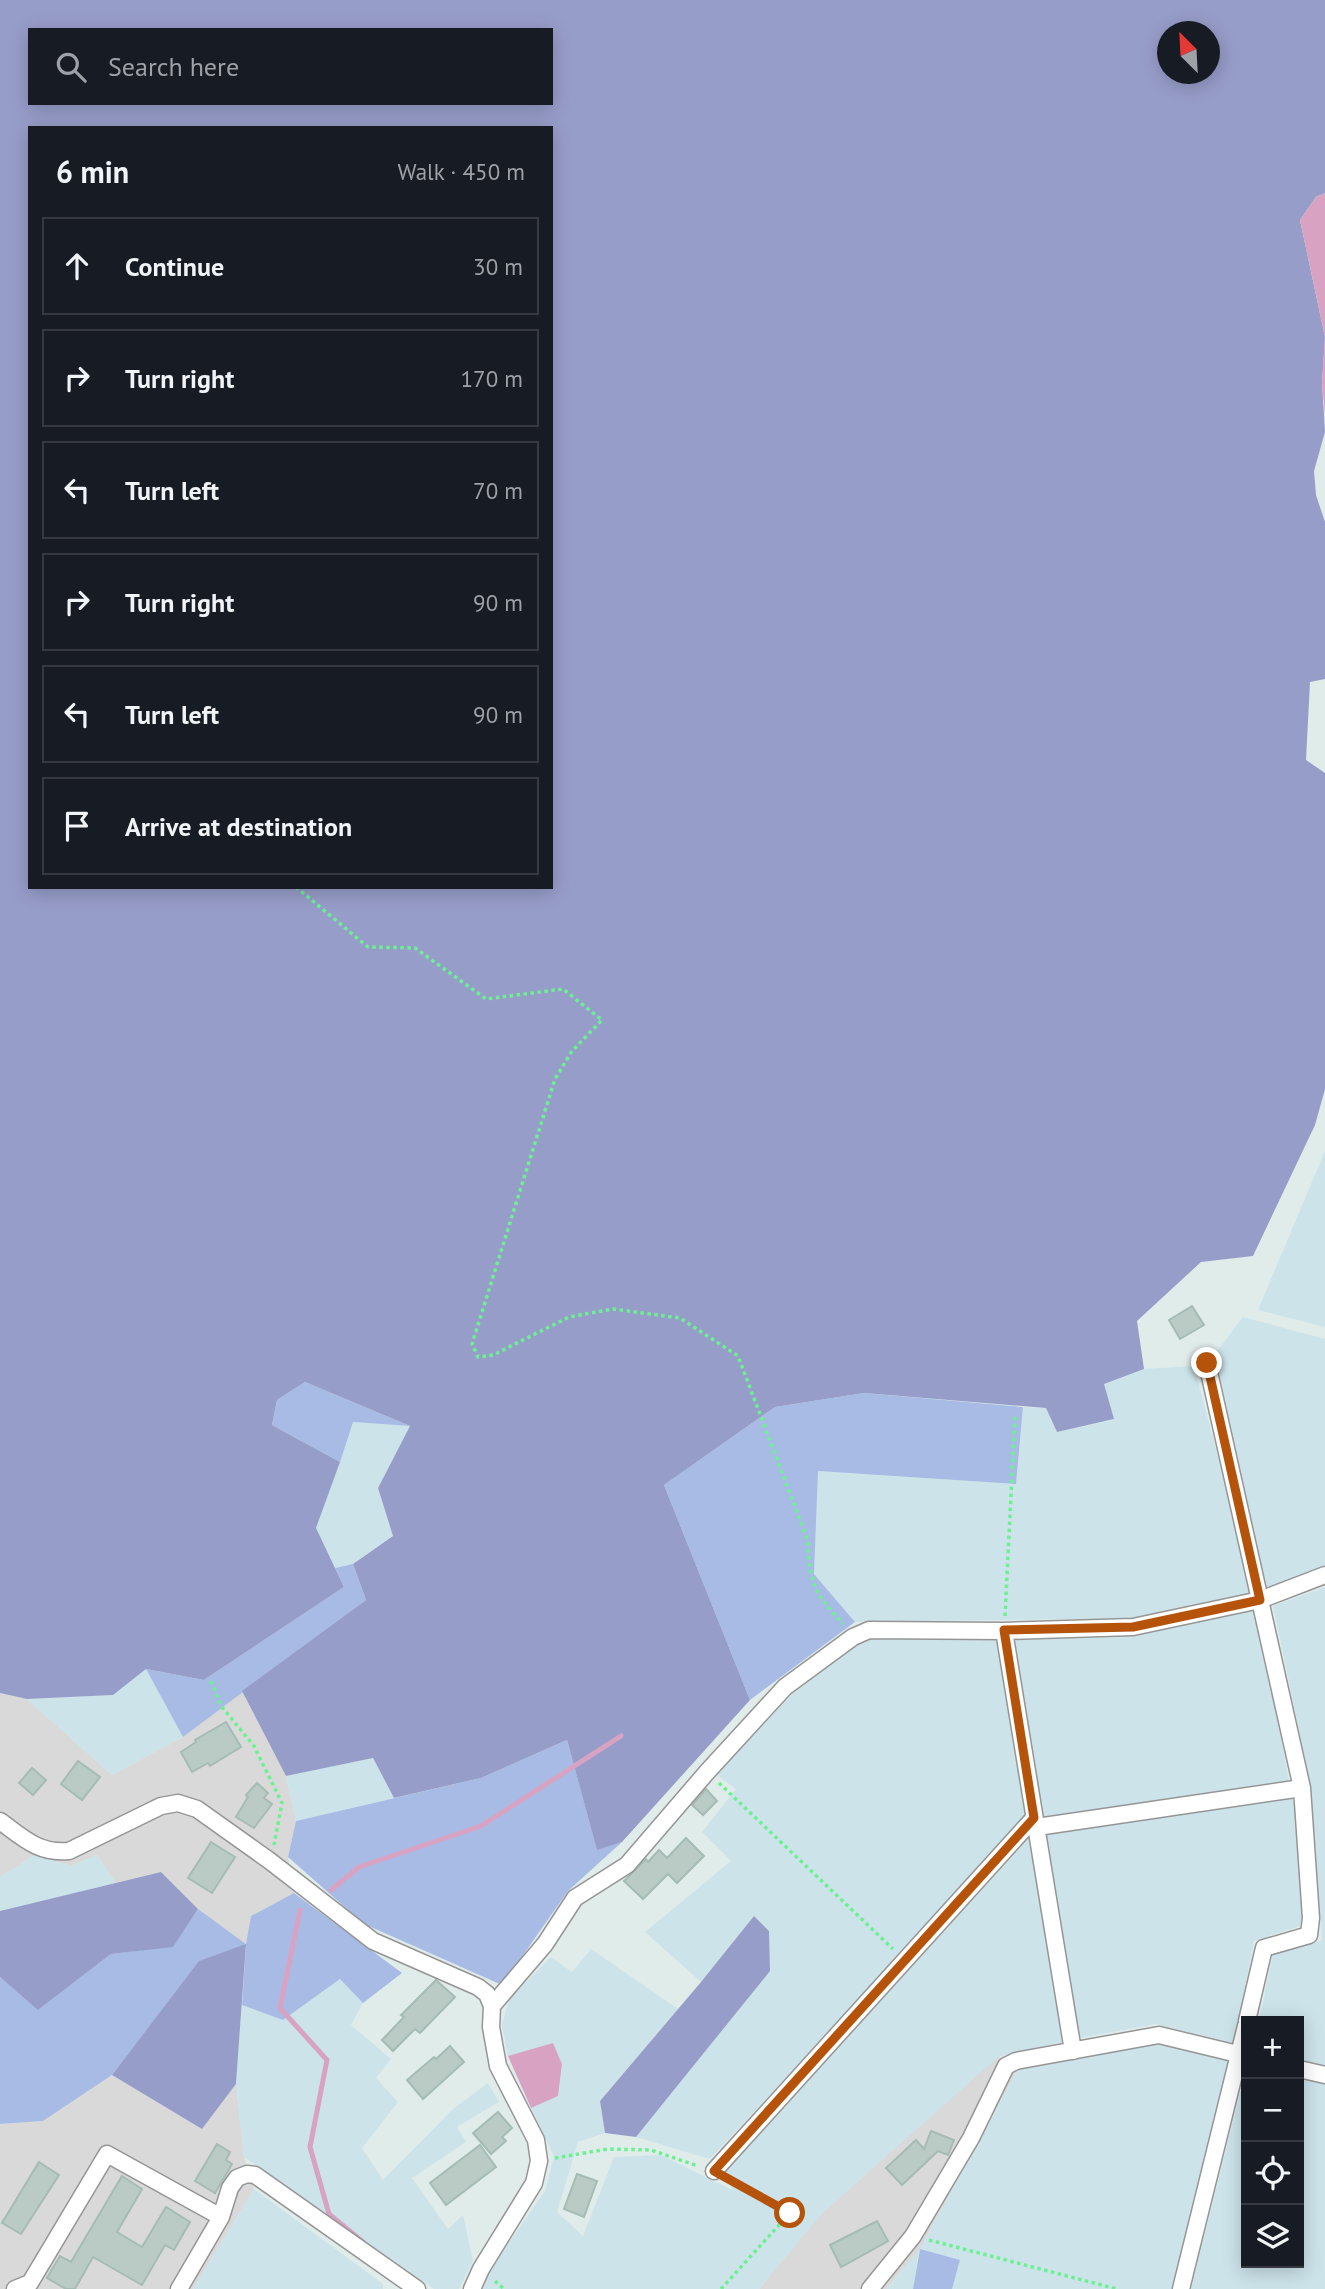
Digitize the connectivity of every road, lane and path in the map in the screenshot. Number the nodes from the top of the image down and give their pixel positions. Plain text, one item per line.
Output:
1 (298, 889) edge
2 (1207, 1363) dead end
3 (1015, 1415) dead end
4 (1325, 1575) edge
5 (1260, 1600) junction
6 (1004, 1630) junction
7 (853, 1637) junction
8 (211, 1681) dead end
9 (706, 1772) junction
10 (1302, 1788) junction
11 (0, 1821) edge
12 (1035, 1823) junction
13 (270, 1861) junction
14 (905, 1960) junction
15 (492, 2006) junction
16 (1249, 2016) edge
17 (1073, 2052) junction
18 (1241, 2055) edge
19 (1241, 2063) edge
20 (1304, 2070) edge
21 (1325, 2075) edge
22 (540, 2161) junction
23 (714, 2171) junction
24 (221, 2217) junction
25 (913, 2236) junction
26 (28, 2287) edge
27 (179, 2289) edge
28 (417, 2289) edge
29 (472, 2289) edge
30 (721, 2289) edge
31 (870, 2289) edge
32 (1117, 2289) edge
33 (1181, 2289) edge

1 - 7 path
2 - 5 street
3 - 6 path
4 - 5 street
5 - 6 street
5 - 10 street
6 - 7 street
6 - 12 street
7 - 9 street
8 - 13 path
9 - 14 path
9 - 15 street
10 - 12 street
10 - 16 street
11 - 13 street
12 - 14 street
12 - 17 street
13 - 15 street
14 - 23 street
15 - 22 street
17 - 18 street
17 - 25 street
19 - 33 street
20 - 21 street
22 - 23 path
22 - 29 street
23 - 30 path
24 - 26 street
24 - 27 street
24 - 28 street
25 - 31 street
25 - 32 path

